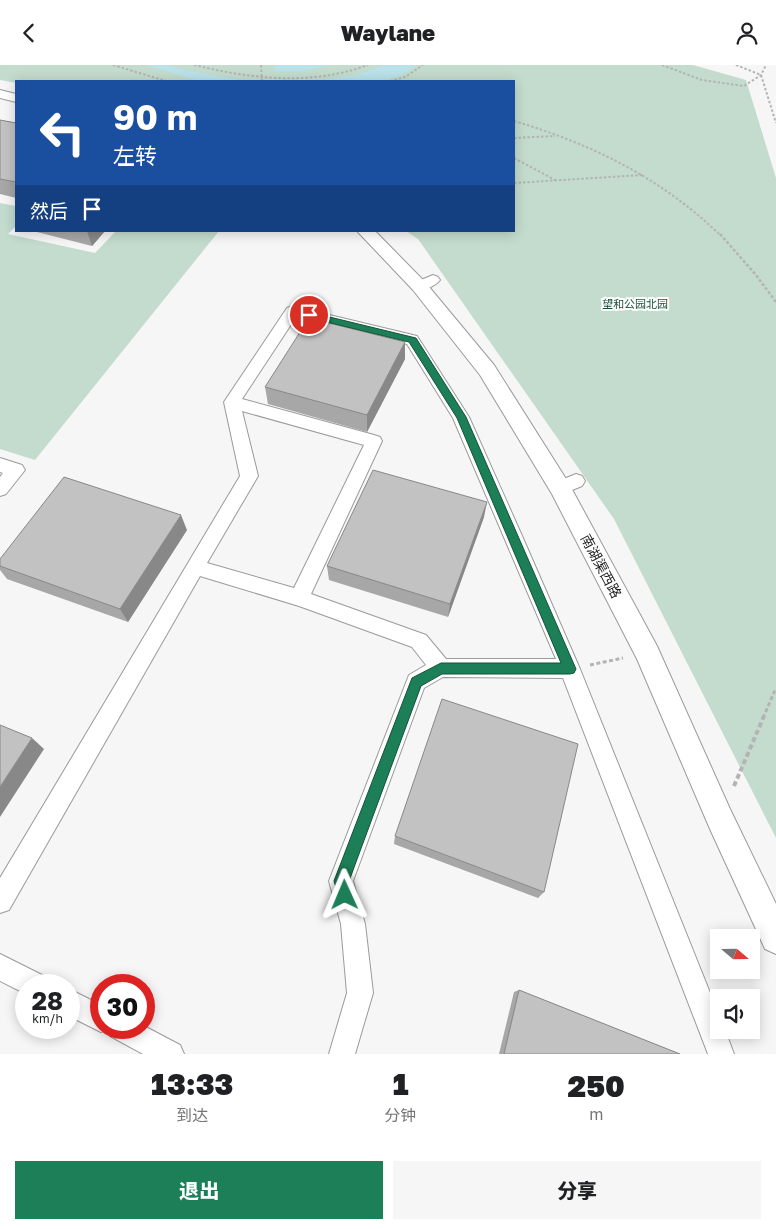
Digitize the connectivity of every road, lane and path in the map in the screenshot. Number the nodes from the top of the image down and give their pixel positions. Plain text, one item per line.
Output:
1 (113, 65) edge
2 (194, 65) edge
3 (261, 65) edge
4 (368, 65) edge
5 (423, 65) edge
6 (662, 65) edge
7 (736, 65) edge
8 (766, 65) edge
9 (760, 75) junction
10 (261, 77) junction
11 (163, 80) edge
12 (262, 80) edge
13 (394, 80) edge
14 (0, 94) edge
15 (15, 98) edge
16 (515, 121) edge
17 (776, 123) edge
18 (558, 136) junction
19 (515, 138) edge
20 (515, 159) edge
21 (643, 175) junction
22 (556, 181) junction
23 (515, 183) edge
24 (367, 232) edge
25 (776, 302) edge
26 (232, 402) junction
27 (0, 465) edge
28 (0, 489) edge
29 (194, 567) junction
30 (299, 598) junction
31 (648, 654) junction
32 (441, 668) junction
33 (570, 669) junction
34 (776, 688) edge
35 (774, 697) edge
36 (720, 819) junction
37 (0, 901) edge
38 (776, 938) edge
39 (0, 967) edge
40 (15, 975) edge
41 (142, 1039) edge
42 (171, 1054) edge
43 (342, 1054) edge
44 (721, 1054) edge

1 - 11 path
2 - 10 path
3 - 10 path
4 - 10 path
5 - 13 path
6 - 9 path
7 - 9 path
8 - 9 path
9 - 17 path
10 - 12 path
14 - 15 street
16 - 18 path
18 - 19 path
18 - 21 path
20 - 22 path
21 - 22 path
21 - 25 path
22 - 23 path
24 - 31 street, 南湖渠西路
26 - 29 street
26 - 30 street
26 - 33 street
27 - 28 street
29 - 30 street
29 - 37 street
30 - 32 street
31 - 33 path
31 - 36 street, 南湖渠西路
32 - 33 street
32 - 43 street
33 - 44 street
34 - 35 path
35 - 36 path
36 - 38 street, 南湖渠西路
39 - 40 street
41 - 42 street

